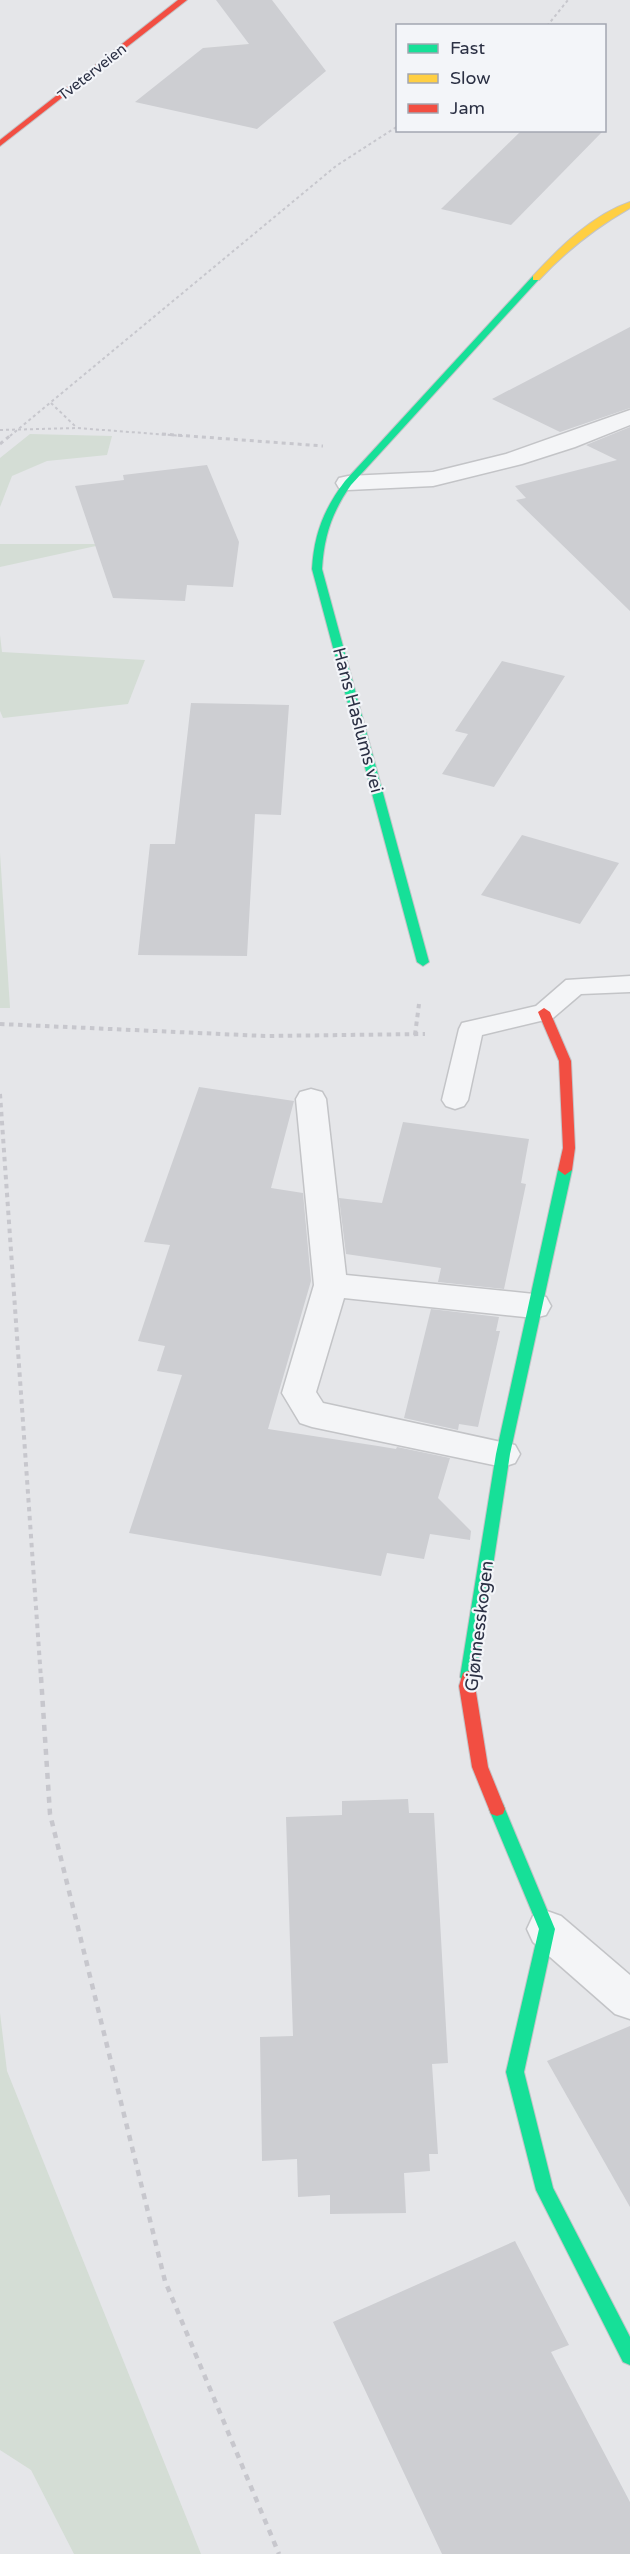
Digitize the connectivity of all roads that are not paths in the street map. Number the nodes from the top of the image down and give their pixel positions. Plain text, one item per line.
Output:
1 (183, 0) edge
2 (0, 144) edge
3 (630, 205) edge
4 (630, 417) edge
5 (348, 483) junction
6 (423, 962) dead end
7 (630, 984) edge
8 (544, 1012) junction
9 (311, 1099) dead end
10 (455, 1100) dead end
11 (331, 1285) junction
12 (534, 1306) junction
13 (503, 1454) junction
14 (547, 1929) junction
15 (630, 2001) edge
16 (630, 2356) edge

1 - 2 street, Tveterveien
3 - 5 street, Hans Haslums vei
4 - 5 street
5 - 6 street, Hans Haslums vei
7 - 8 lane
8 - 10 lane
8 - 12 street, Gjønnesskogen
9 - 11 street
11 - 12 street
11 - 13 street
12 - 13 street, Gjønnesskogen
13 - 14 street, Gjønnesskogen
14 - 15 street, Gjønnesskogen
14 - 16 street

